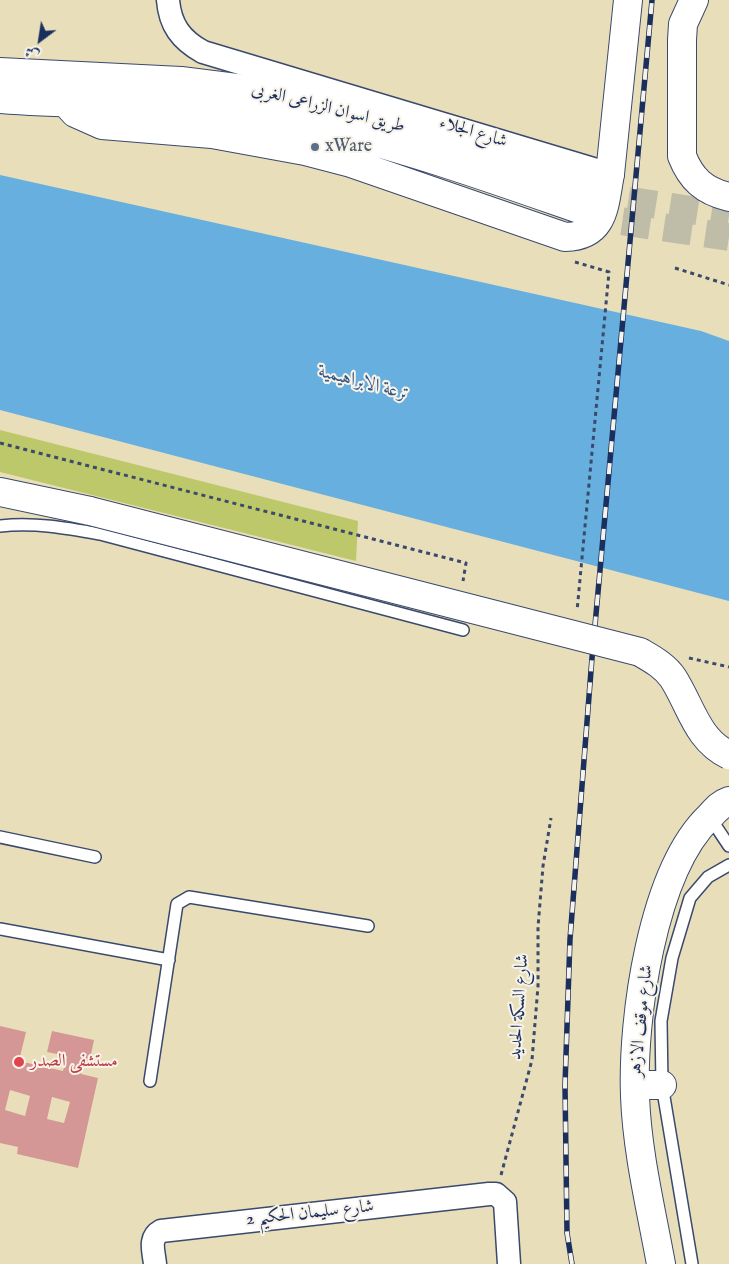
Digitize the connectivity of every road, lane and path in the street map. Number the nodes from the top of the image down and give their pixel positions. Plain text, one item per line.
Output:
1 (168, 0) edge
2 (628, 0) edge
3 (694, 0) edge
4 (0, 72) edge
5 (0, 99) edge
6 (65, 102) junction
7 (593, 191) junction
8 (729, 197) edge
9 (675, 268) dead end
10 (609, 272) dead end
11 (729, 285) edge
12 (0, 442) edge
13 (0, 492) edge
14 (0, 526) edge
15 (460, 590) dead end
16 (577, 611) dead end
17 (463, 630) dead end
18 (729, 755) edge
19 (719, 809) edge
20 (551, 818) dead end
21 (0, 837) edge
22 (729, 846) edge
23 (95, 856) dead end
24 (729, 865) edge
25 (368, 926) dead end
26 (0, 929) edge
27 (169, 960) junction
28 (150, 1081) dead end
29 (635, 1085) junction
30 (662, 1085) junction
31 (496, 1194) junction
32 (155, 1264) edge
33 (509, 1264) edge
34 (661, 1264) edge
35 (692, 1264) edge

1 - 7 street, شارع الجلاء
2 - 7 main road
3 - 8 main road
4 - 7 main road, طريق اسوان الزراعى الغربى
5 - 6 main road, طريق اسوان الزراعى الغربى
6 - 7 main road, طريق اسوان الزراعى الغربى
6 - 7 main road
9 - 11 path
10 - 16 path
12 - 15 path
13 - 18 main road, bridge
14 - 17 lane
19 - 22 lane
19 - 29 main road, شارع موقف الازهر
20 - 31 path, شارع السكة الحديد
21 - 23 lane
24 - 30 lane
25 - 27 lane
26 - 27 lane
27 - 28 lane
29 - 30 main road
29 - 34 main road, شارع موقف الازهر
30 - 35 lane
31 - 32 street, شارع سليمان الحكيم 2
31 - 33 street

